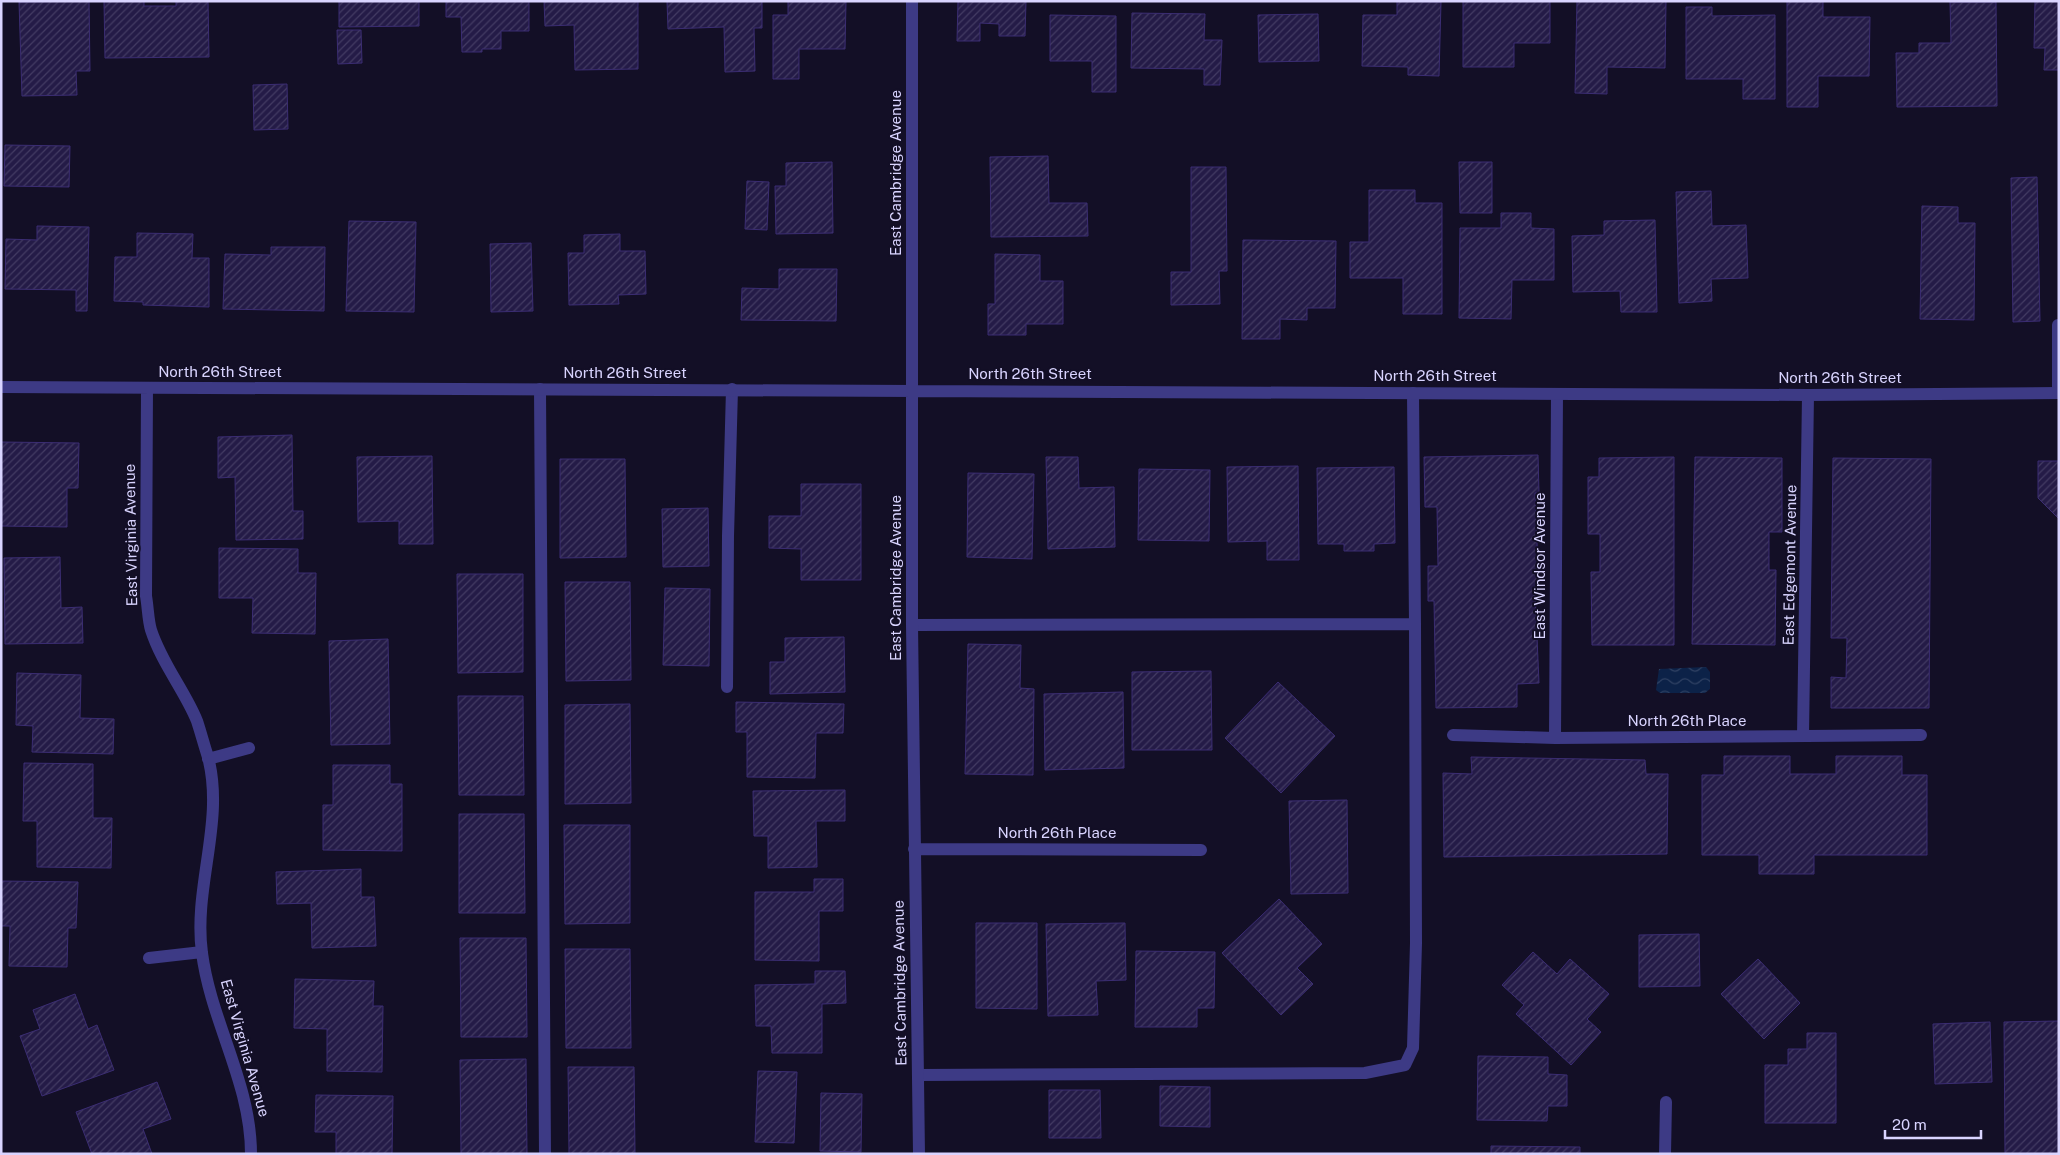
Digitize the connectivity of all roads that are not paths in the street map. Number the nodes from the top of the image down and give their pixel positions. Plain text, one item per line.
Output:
1 (912, 1) edge
2 (2058, 324) edge
3 (1, 387) edge
4 (147, 388) junction
5 (540, 389) junction
6 (732, 389) junction
7 (912, 390) junction
8 (1413, 393) junction
9 (2058, 393) edge
10 (1557, 394) junction
11 (1808, 395) junction
12 (1415, 624) junction
13 (912, 625) junction
14 (727, 687) dead end
15 (1453, 735) dead end
16 (1921, 735) dead end
17 (1803, 736) junction
18 (1555, 738) junction
19 (249, 748) dead end
20 (208, 759) junction
21 (914, 849) junction
22 (1201, 850) dead end
23 (202, 952) junction
24 (149, 958) dead end
25 (918, 1075) junction
26 (1666, 1102) dead end
27 (251, 1154) edge
28 (545, 1154) edge
29 (919, 1154) edge
30 (1665, 1154) edge

1 - 7 street, East Cambridge Avenue
2 - 9 street
3 - 4 street, North 26th Street
4 - 5 street, North 26th Street
4 - 20 street, East Virginia Avenue
5 - 6 street, North 26th Street
5 - 28 street
6 - 7 street, North 26th Street
6 - 14 street
7 - 8 street, North 26th Street
7 - 13 street, East Cambridge Avenue
8 - 10 street, North 26th Street
8 - 12 street
9 - 11 street, North 26th Street
10 - 11 street, North 26th Street
10 - 18 street, East Windsor Avenue
11 - 17 street, East Edgemont Avenue
12 - 13 street
12 - 25 street
13 - 21 street, East Cambridge Avenue
15 - 18 street, North 26th Place
16 - 17 street, North 26th Place
17 - 18 street, North 26th Place
19 - 20 street
20 - 23 street, East Virginia Avenue
21 - 22 street, North 26th Place
21 - 25 street, East Cambridge Avenue
23 - 24 street
23 - 27 street, East Virginia Avenue
25 - 29 street, East Cambridge Avenue
26 - 30 street

